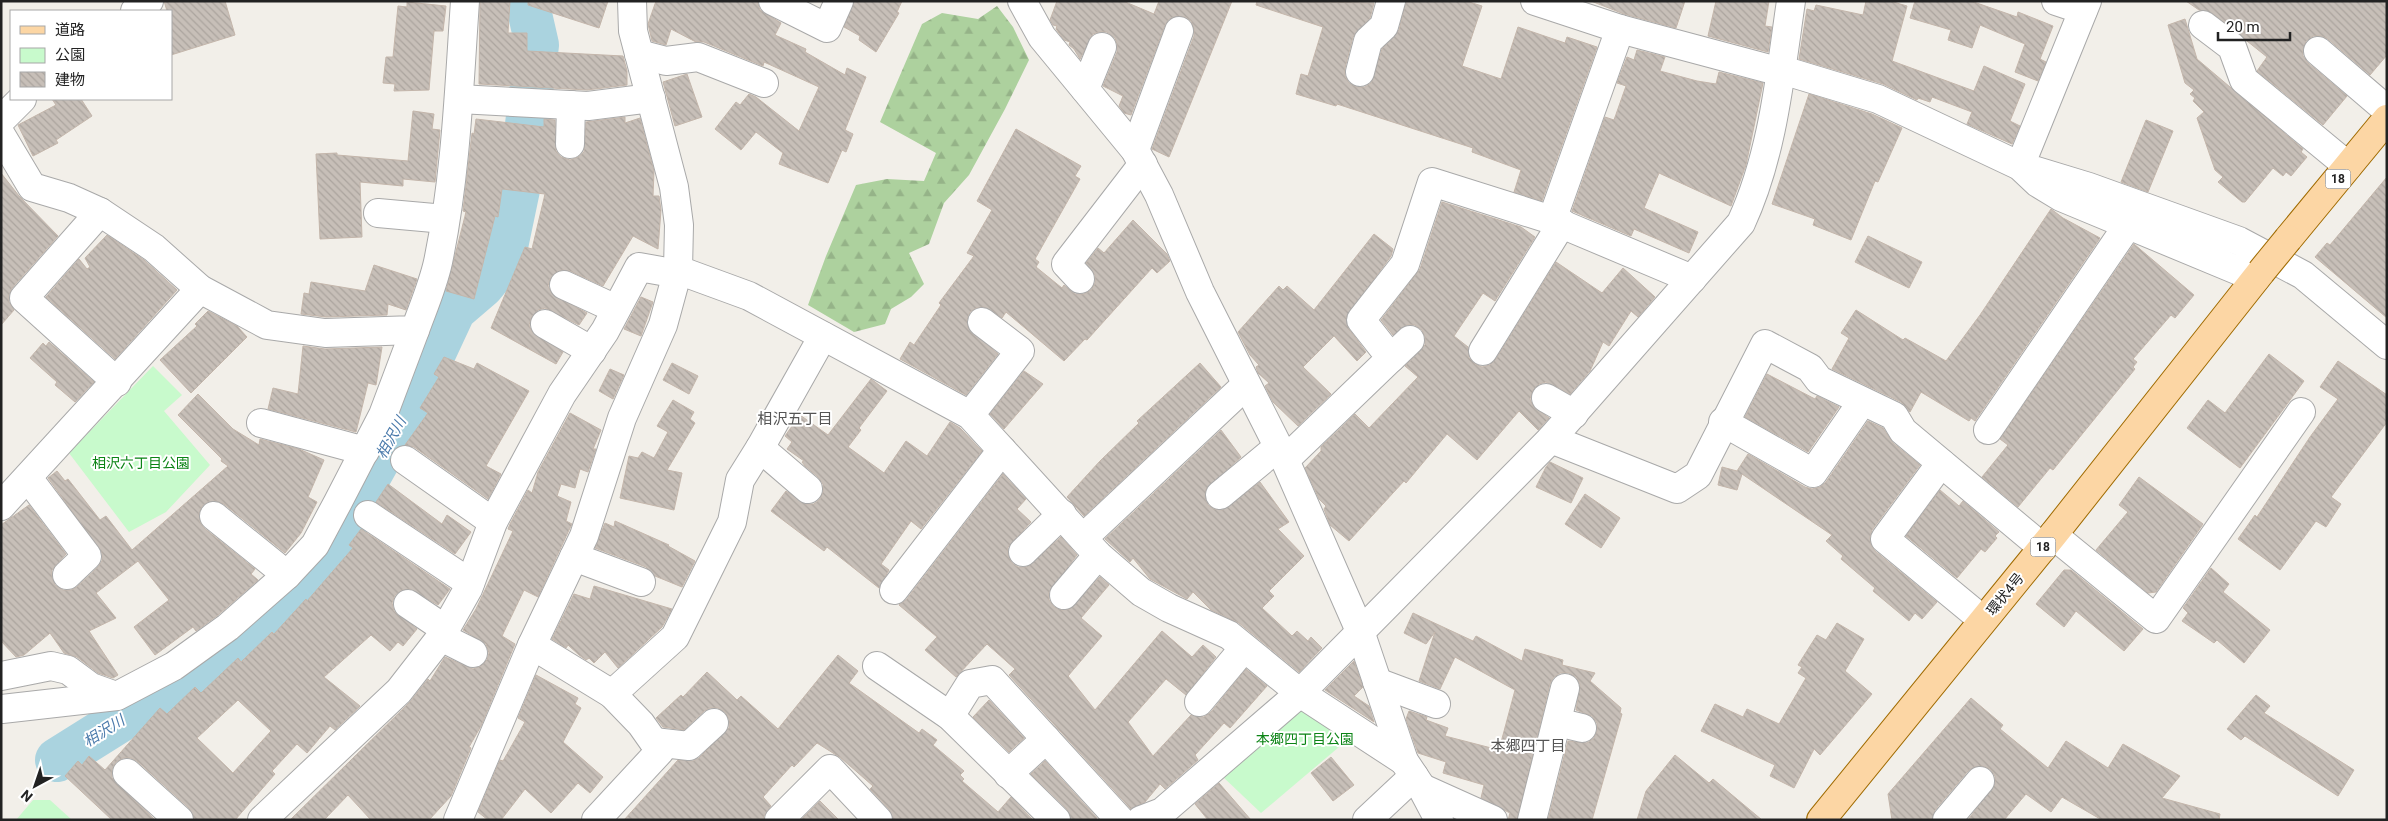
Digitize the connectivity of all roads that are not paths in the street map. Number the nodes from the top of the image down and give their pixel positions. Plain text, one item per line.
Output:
1 (149, 1) edge
2 (465, 1) edge
3 (632, 1) edge
4 (773, 1) edge
5 (839, 1) edge
6 (1022, 1) edge
7 (1391, 1) edge
8 (1535, 1) edge
9 (1791, 1) edge
10 (2056, 1) edge
11 (2085, 6) edge
12 (136, 10) edge
13 (2203, 25) dead end
14 (1620, 29) junction
15 (1179, 30) dead end
16 (1102, 47) dead end
17 (2318, 51) dead end
18 (639, 54) junction
19 (1780, 71) junction
20 (1360, 72) dead end
21 (764, 83) dead end
22 (1085, 89) junction
23 (651, 98) junction
24 (459, 99) junction
25 (21, 100) edge
26 (571, 105) junction
27 (2387, 110) edge
28 (2387, 118) edge
29 (1, 120) edge
30 (1, 135) edge
31 (570, 144) dead end
32 (1139, 157) junction
33 (2020, 166) junction
34 (2348, 166) junction
35 (100, 212) junction
36 (378, 213) dead end
37 (444, 219) junction
38 (1557, 222) junction
39 (2128, 225) junction
40 (1066, 266) dead end
41 (678, 270) junction
42 (2259, 275) junction
43 (1692, 279) junction
44 (564, 285) dead end
45 (200, 289) junction
46 (616, 309) junction
47 (982, 322) dead end
48 (545, 324) dead end
49 (416, 330) junction
50 (822, 336) junction
51 (1410, 340) dead end
52 (2387, 345) edge
53 (592, 351) junction
54 (1483, 351) dead end
55 (1391, 358) junction
56 (117, 382) junction
57 (1246, 385) junction
58 (1546, 398) dead end
59 (1862, 402) junction
60 (2301, 412) dead end
61 (1574, 414) junction
62 (970, 415) junction
63 (1723, 422) junction
64 (261, 423) dead end
65 (1988, 430) dead end
66 (1552, 439) junction
67 (760, 448) junction
68 (1002, 450) junction
69 (364, 451) junction
70 (1281, 453) junction
71 (405, 460) dead end
72 (1941, 463) junction
73 (28, 478) junction
74 (808, 489) dead end
75 (1220, 495) dead end
76 (1, 506) edge
77 (368, 514) dead end
78 (1062, 514) junction
79 (214, 516) dead end
80 (493, 522) junction
81 (2048, 541) junction
82 (1090, 546) junction
83 (1023, 552) dead end
84 (574, 556) junction
85 (67, 575) dead end
86 (287, 575) junction
87 (641, 582) dead end
88 (470, 583) junction
89 (894, 590) dead end
90 (1064, 595) dead end
91 (408, 604) dead end
92 (1984, 620) junction
93 (1360, 631) junction
94 (443, 633) junction
95 (532, 644) junction
96 (1244, 648) junction
97 (473, 653) dead end
98 (877, 666) dead end
99 (1, 676) edge
100 (1377, 682) junction
101 (1565, 688) dead end
102 (1300, 693) junction
103 (612, 694) junction
104 (117, 696) junction
105 (1199, 702) dead end
106 (1436, 704) dead end
107 (1, 709) edge
108 (950, 716) junction
109 (714, 723) dead end
110 (1046, 739) junction
111 (654, 742) junction
112 (127, 773) dead end
113 (1008, 774) junction
114 (1413, 775) junction
115 (1980, 781) dead end
116 (1157, 817) edge
117 (179, 820) edge
118 (262, 820) edge
119 (458, 820) edge
120 (596, 820) edge
121 (778, 820) edge
122 (878, 820) edge
123 (1056, 820) edge
124 (1120, 820) edge
125 (1367, 820) edge
126 (1440, 820) edge
127 (1492, 820) edge
128 (1532, 820) edge
129 (1821, 820) edge
130 (1947, 820) edge

1 - 12 street
2 - 24 street
3 - 18 street
4 - 5 street
6 - 22 street
7 - 20 street
8 - 14 street
9 - 19 street
10 - 11 street
11 - 33 street
13 - 34 street
14 - 19 street
14 - 38 street
15 - 32 street
16 - 22 street
17 - 27 street
18 - 21 street
18 - 23 street
19 - 33 street
19 - 43 street
22 - 32 street
23 - 26 street
23 - 41 street
24 - 26 street
24 - 37 street
25 - 29 street
26 - 31 street
28 - 34 main road, 18
30 - 35 street
32 - 40 street
32 - 57 street
33 - 39 street
33 - 52 street
34 - 42 main road, 18, bridge
35 - 45 street
35 - 56 street
36 - 37 street
37 - 49 street
38 - 43 street
38 - 54 street
38 - 55 street
39 - 42 street
39 - 65 street
41 - 46 street
41 - 50 street
41 - 84 street
42 - 81 main road, 環状4号 / 18
43 - 61 street
44 - 46 street
45 - 49 street
45 - 56 street
46 - 53 street
47 - 62 street
48 - 53 street
49 - 69 street
50 - 62 street
50 - 67 street
51 - 55 street
53 - 80 street
55 - 70 street
56 - 73 street
57 - 70 street
57 - 82 street
58 - 61 street
59 - 63 street
59 - 63 street
59 - 72 street
60 - 81 street
61 - 66 street
62 - 68 street
63 - 66 street
64 - 69 street
66 - 93 street
67 - 74 street
67 - 103 street
68 - 78 street
68 - 89 street
69 - 86 street
70 - 75 street
70 - 93 street
71 - 80 street
72 - 81 street
72 - 92 street
73 - 76 street
73 - 85 street
77 - 88 street
78 - 82 street
78 - 83 street
79 - 86 street
80 - 88 street
81 - 92 main road, 環状4号 / 18
82 - 90 street
82 - 96 street
84 - 87 street
84 - 95 street
86 - 104 street
88 - 94 street
91 - 94 street
92 - 129 main road, 環状4号 / 18
93 - 100 street
93 - 102 street
94 - 97 street
94 - 118 street
95 - 103 street
95 - 119 street
96 - 102 street
96 - 105 street
98 - 108 street
99 - 104 street
100 - 106 street
100 - 114 street
101 - 128 street
102 - 114 street
102 - 116 street
103 - 111 street
104 - 107 street
108 - 110 street
108 - 113 street
109 - 111 street
110 - 113 street
110 - 124 street
111 - 120 street
112 - 117 street
113 - 123 street
114 - 125 street
114 - 126 street
114 - 127 street
115 - 130 street
121 - 122 street

